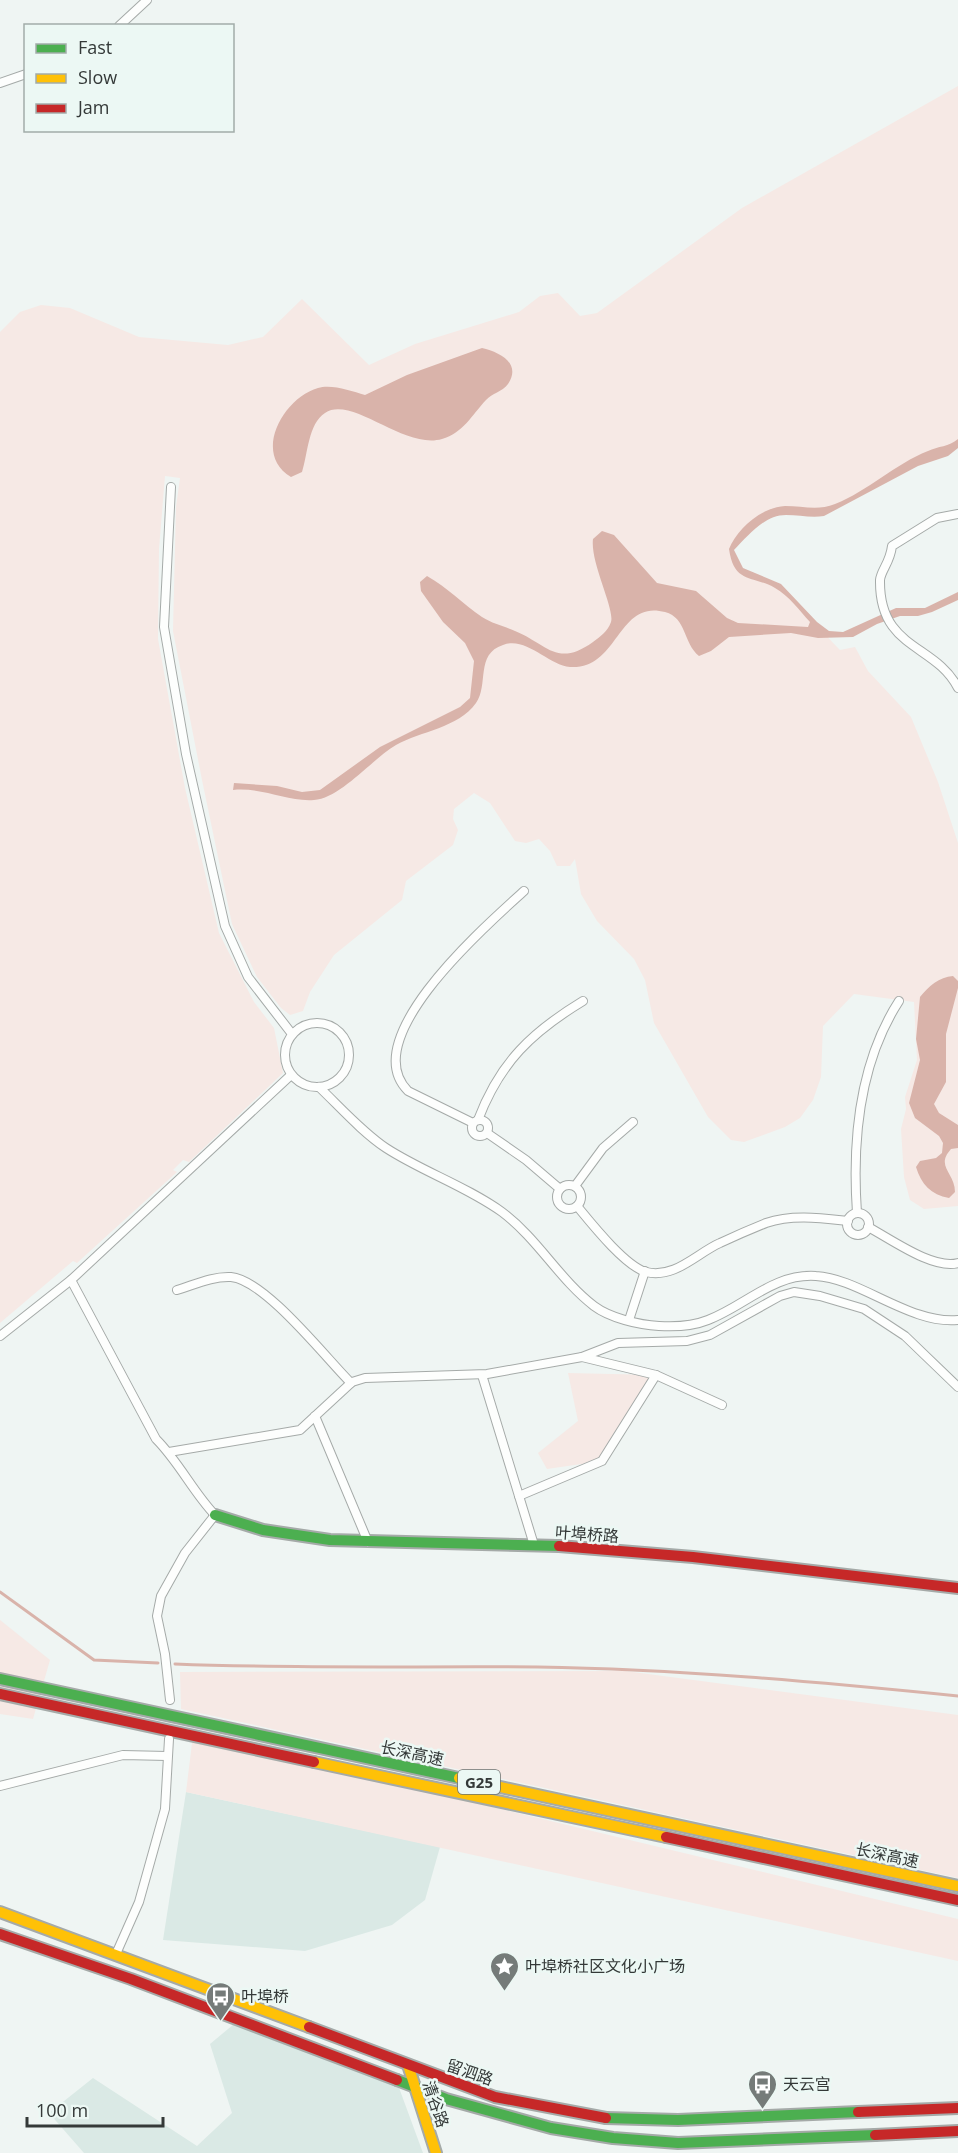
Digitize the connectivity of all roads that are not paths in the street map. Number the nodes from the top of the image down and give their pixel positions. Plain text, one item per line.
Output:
1 (147, 0) edge
2 (120, 24) edge
3 (24, 75) edge
4 (0, 83) edge
5 (171, 487) dead end
6 (958, 514) edge
7 (958, 688) edge
8 (524, 891) dead end
9 (583, 1001) dead end
10 (899, 1001) dead end
11 (292, 1034) junction
12 (291, 1075) junction
13 (319, 1087) junction
14 (476, 1121) junction
15 (633, 1122) dead end
16 (487, 1133) junction
17 (575, 1186) junction
18 (560, 1189) junction
19 (577, 1206) junction
20 (857, 1213) junction
21 (848, 1221) junction
22 (868, 1227) junction
23 (958, 1263) edge
24 (645, 1272) junction
25 (71, 1280) junction
26 (177, 1290) dead end
27 (629, 1320) junction
28 (958, 1320) edge
29 (0, 1336) edge
30 (582, 1357) junction
31 (656, 1374) junction
32 (482, 1375) junction
33 (351, 1383) junction
34 (958, 1387) edge
35 (722, 1406) dead end
36 (315, 1416) junction
37 (169, 1452) junction
38 (519, 1496) junction
39 (215, 1515) junction
40 (368, 1542) junction
41 (534, 1545) junction
42 (958, 1588) edge
43 (0, 1679) edge
44 (0, 1694) edge
45 (170, 1700) dead end
46 (169, 1740) dead end
47 (167, 1756) junction
48 (0, 1786) edge
49 (958, 1886) edge
50 (958, 1900) edge
51 (0, 1912) edge
52 (0, 1934) edge
53 (116, 1954) junction
54 (408, 2065) junction
55 (413, 2086) junction
56 (958, 2108) edge
57 (958, 2131) edge
58 (436, 2153) edge

1 - 2 street
3 - 4 street
5 - 11 street
6 - 7 street
8 - 14 street
9 - 14 street
10 - 20 street
11 - 12 street
11 - 13 street
12 - 13 street
12 - 25 street
13 - 27 street
14 - 16 street
14 - 16 street
15 - 17 street
16 - 18 street
17 - 18 street
17 - 19 street
18 - 19 street
19 - 24 street
20 - 21 street
20 - 22 street
21 - 22 street
21 - 24 street
22 - 23 street
24 - 27 street
25 - 29 street
25 - 37 street
26 - 33 street
27 - 28 street
30 - 31 street
30 - 32 street
30 - 34 street
31 - 35 street
31 - 38 street
32 - 33 street
32 - 38 street
33 - 36 street
36 - 37 street
36 - 40 street
37 - 39 street
38 - 41 street
39 - 40 main road, 叶埠桥路
39 - 45 street
40 - 41 main road, 叶埠桥路
41 - 42 main road, 叶埠桥路
43 - 49 main road, 长深高速 / G25
44 - 50 main road, 长深高速 / G25
46 - 47 street
47 - 48 street
47 - 53 street
51 - 53 main road, 留泗路
52 - 55 main road, 留泗路
53 - 54 main road, 留泗路
54 - 55 main road, 清谷路
54 - 56 main road, 留泗路
55 - 57 main road, 留泗路
55 - 58 main road, 清谷路

